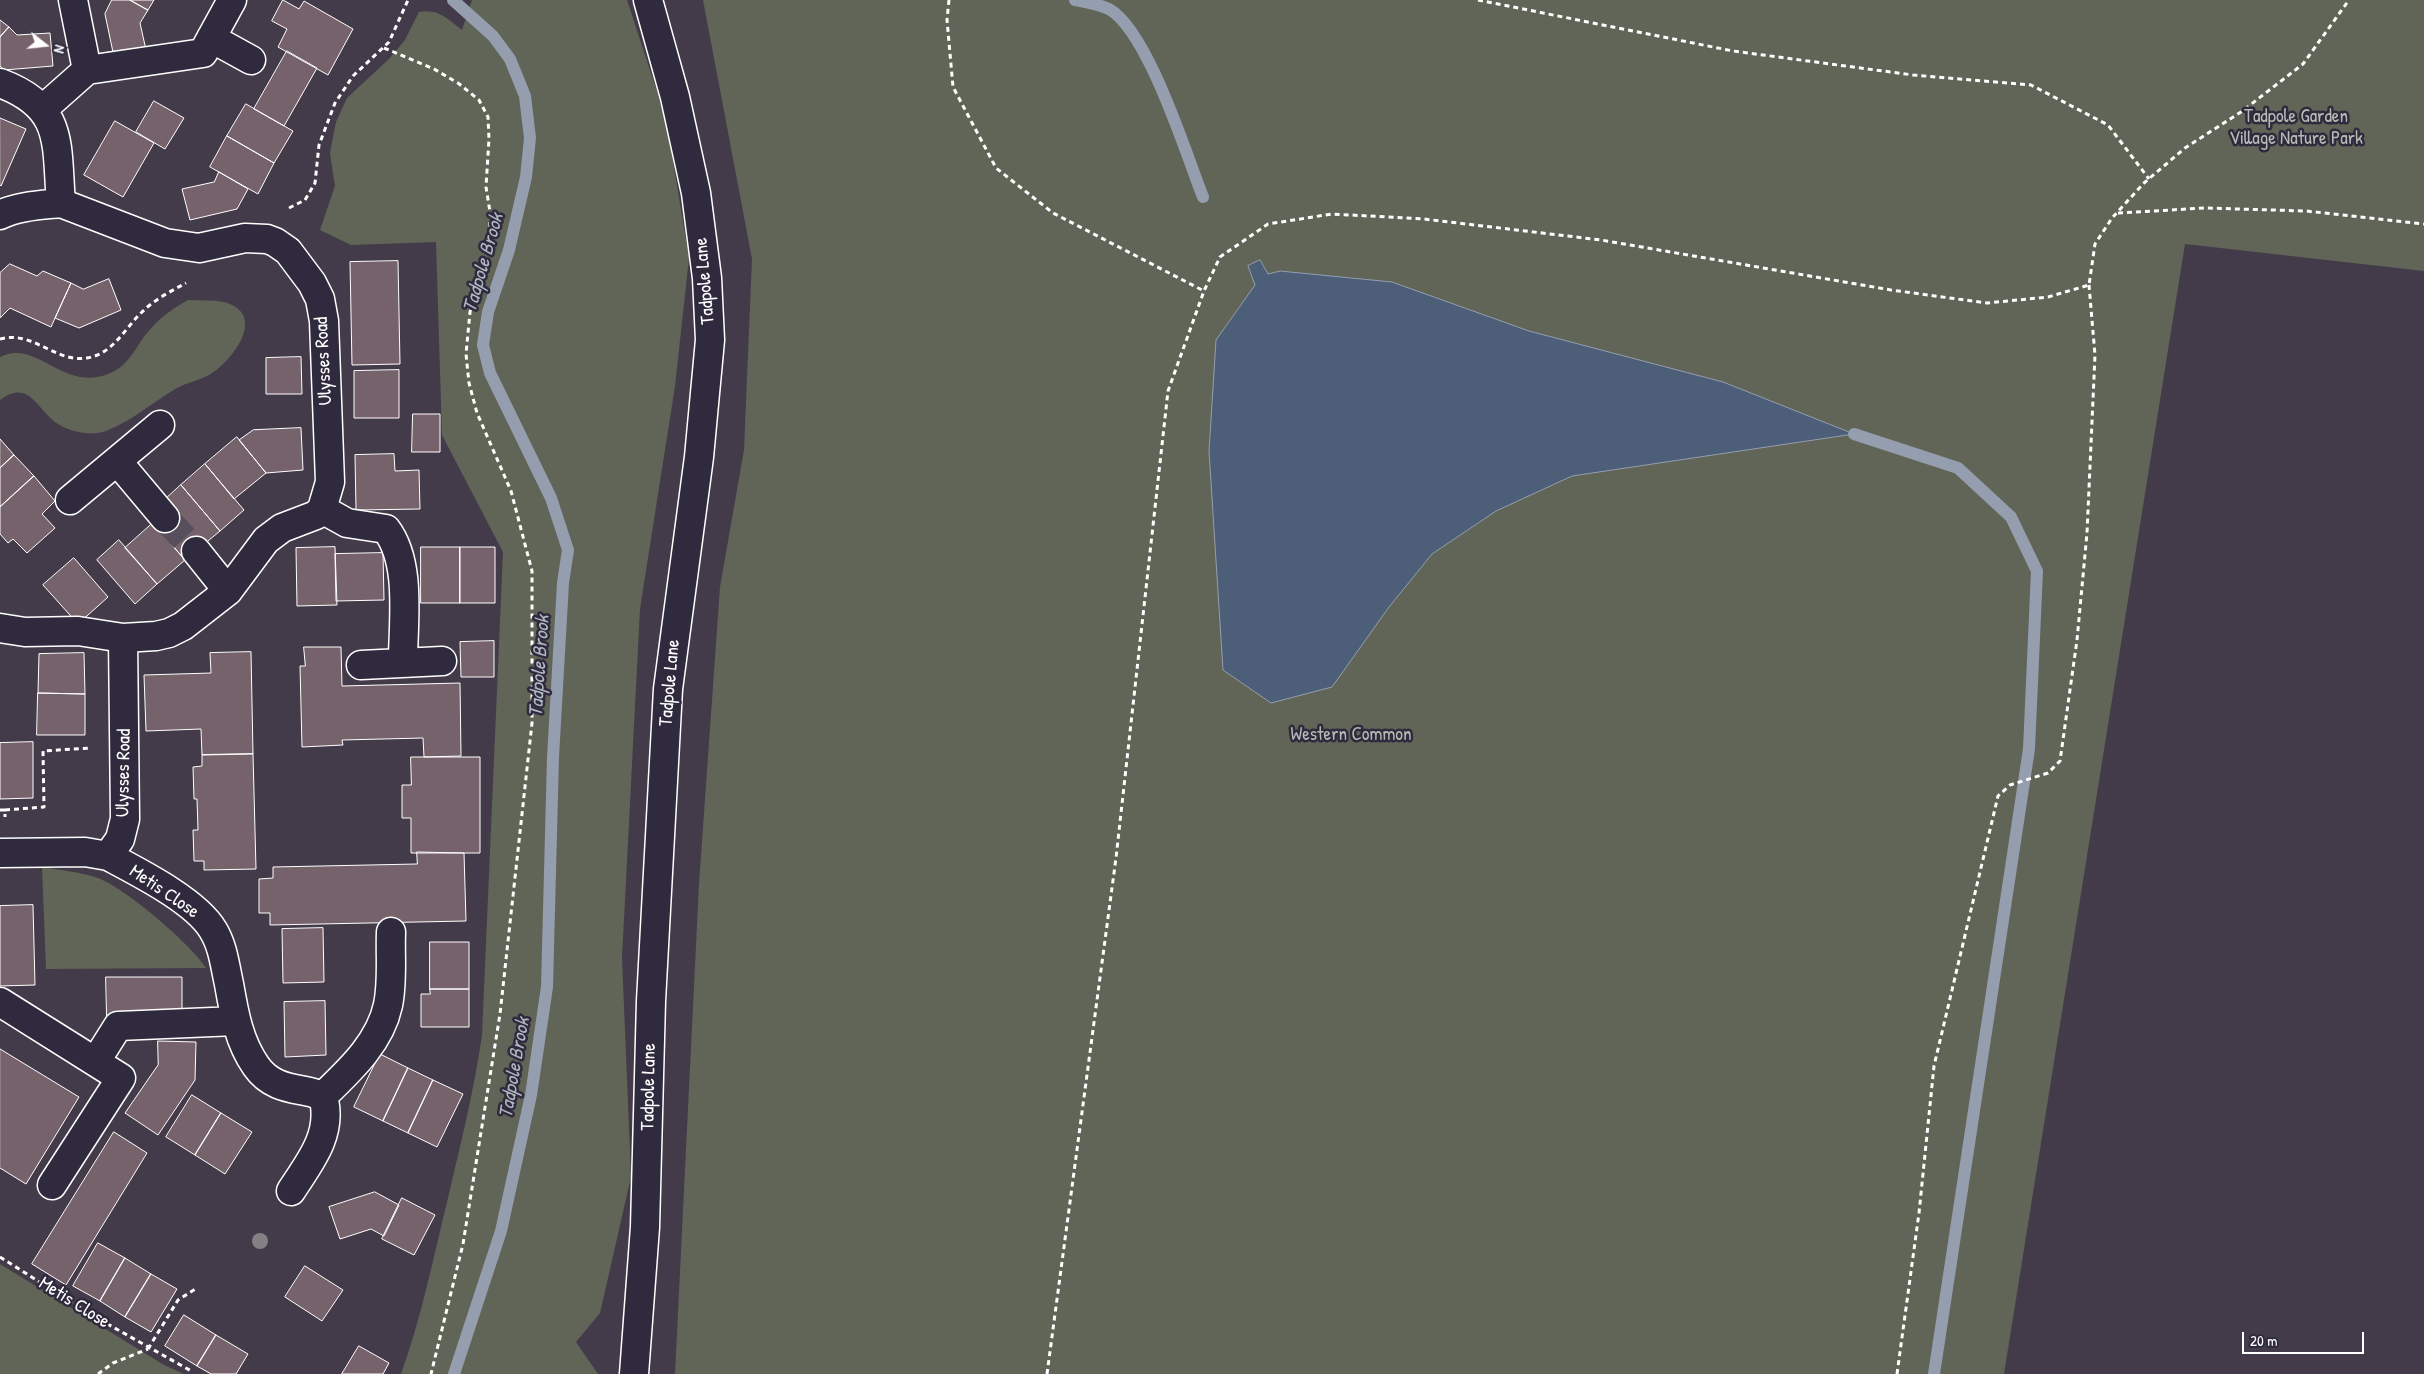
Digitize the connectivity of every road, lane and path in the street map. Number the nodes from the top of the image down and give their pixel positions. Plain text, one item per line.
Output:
1 (73, 0) edge
2 (232, 0) edge
3 (408, 0) edge
4 (648, 0) edge
5 (949, 0) edge
6 (1478, 0) edge
7 (2349, 0) edge
8 (211, 38) junction
9 (384, 48) junction
10 (251, 60) dead end
11 (87, 70) junction
12 (0, 83) edge
13 (43, 109) junction
14 (2149, 179) junction
15 (61, 203) junction
16 (2117, 213) junction
17 (3, 214) edge
18 (2424, 224) edge
19 (267, 239) junction
20 (199, 248) junction
21 (2089, 285) junction
22 (1204, 291) junction
23 (0, 339) edge
24 (160, 425) dead end
25 (118, 462) junction
26 (70, 500) dead end
27 (322, 509) junction
28 (165, 518) tunnel mouth
29 (196, 551) tunnel mouth
30 (228, 590) junction
31 (0, 628) edge
32 (122, 638) junction
33 (442, 661) dead end
34 (403, 662) junction
35 (361, 665) dead end
36 (125, 746) junction
37 (5, 810) dead end
38 (0, 853) edge
39 (108, 856) junction
40 (391, 932) dead end
41 (0, 1002) edge
42 (236, 1021) junction
43 (96, 1061) junction
44 (322, 1097) junction
45 (52, 1185) dead end
46 (291, 1191) dead end
47 (0, 1257) edge
48 (198, 1288) dead end
49 (148, 1348) junction
50 (192, 1372) dead end
51 (98, 1374) edge
52 (431, 1374) edge
53 (634, 1374) edge
54 (1047, 1374) edge
55 (1897, 1374) edge

1 - 11 street
2 - 8 street
3 - 9 path
4 - 53 street, Tadpole Lane
5 - 22 path
6 - 14 path
7 - 14 path
8 - 10 street
8 - 11 street
9 - 19 path
9 - 52 path
11 - 13 street
12 - 13 street
13 - 15 street
14 - 16 path
15 - 17 street
15 - 20 street, Ulysses Road
16 - 18 path
16 - 21 path
19 - 20 street, Ulysses Road
19 - 27 street, Ulysses Road
20 - 23 path
21 - 22 path
21 - 55 path
22 - 54 path
24 - 25 street
25 - 26 street
25 - 28 street
27 - 30 street
27 - 34 street
29 - 30 street
30 - 32 street
31 - 32 street
32 - 36 street, Ulysses Road
33 - 34 street
34 - 35 street
36 - 37 path
36 - 39 street, Ulysses Road
38 - 39 street
39 - 42 street, Metis Close
40 - 44 street
41 - 43 street
42 - 43 street
42 - 44 street, Metis Close
43 - 45 street
44 - 46 street
47 - 49 path, Metis Close
48 - 49 path
49 - 50 path, Metis Close
49 - 51 path

